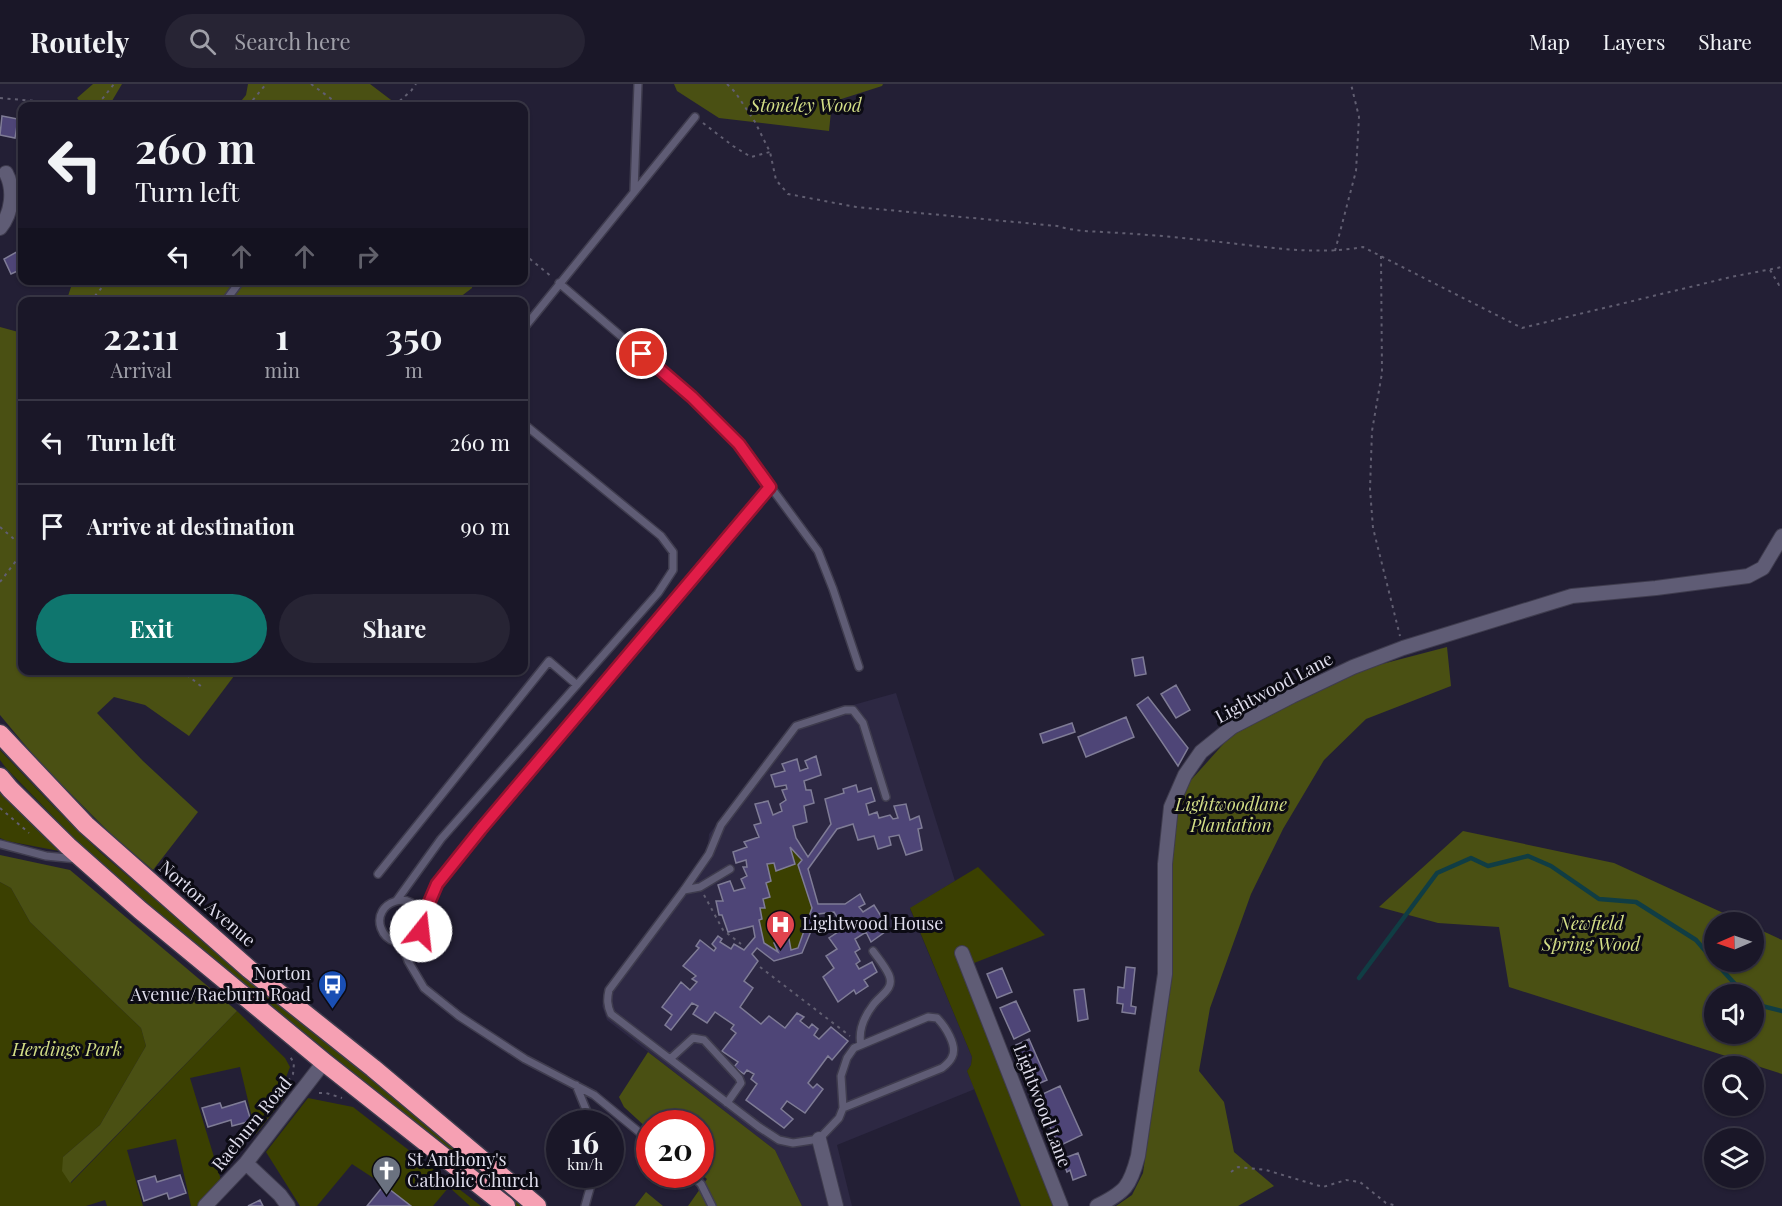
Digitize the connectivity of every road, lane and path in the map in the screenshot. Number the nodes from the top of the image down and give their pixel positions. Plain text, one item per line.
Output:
1 (114, 84) edge
2 (266, 84) edge
3 (311, 84) edge
4 (416, 84) edge
5 (638, 84) edge
6 (727, 84) edge
7 (735, 84) edge
8 (1351, 84) edge
9 (735, 92) junction
10 (0, 98) edge
11 (46, 102) edge
12 (98, 102) edge
13 (251, 102) edge
14 (336, 102) edge
15 (399, 102) edge
16 (695, 117) joint
17 (770, 152) junction
18 (6, 173) dead end
19 (634, 191) junction
20 (0, 228) edge
21 (1338, 251) junction
22 (1381, 256) junction
23 (528, 257) edge
24 (1782, 267) edge
25 (1770, 270) junction
26 (559, 283) junction
27 (1782, 284) edge
28 (104, 285) edge
29 (94, 297) edge
30 (528, 323) edge
31 (528, 427) edge
32 (770, 487) junction
33 (0, 527) edge
34 (1782, 536) edge
35 (18, 543) edge
36 (18, 558) edge
37 (0, 582) edge
38 (1403, 648) junction
39 (860, 667) dead end
40 (186, 675) edge
41 (577, 685) junction
42 (202, 687) dead end
43 (0, 734) edge
44 (0, 777) edge
45 (886, 797) dead end
46 (0, 808) edge
47 (33, 835) dead end
48 (0, 844) edge
49 (83, 859) junction
50 (730, 868) dead end
51 (378, 874) dead end
52 (700, 887) junction
53 (684, 891) junction
54 (397, 900) junction
55 (423, 917) junction
56 (402, 943) junction
57 (741, 944) dead end
58 (873, 951) dead end
59 (962, 953) dead end
60 (760, 968) dead end
61 (861, 1045) junction
62 (669, 1059) junction
63 (324, 1062) junction
64 (576, 1085) junction
65 (727, 1103) junction
66 (843, 1108) junction
67 (586, 1110) edge
68 (636, 1130) edge
69 (819, 1139) junction
70 (246, 1163) junction
71 (1232, 1172) dead end
72 (590, 1188) edge
73 (703, 1188) edge
74 (205, 1206) edge
75 (288, 1206) edge
76 (506, 1206) edge
77 (537, 1206) edge
78 (585, 1206) edge
79 (712, 1206) edge
80 (836, 1206) edge
81 (1061, 1206) edge
82 (1097, 1206) edge
83 (1397, 1206) edge

1 - 12 path
2 - 13 path
3 - 14 path
4 - 15 path
5 - 19 lane
6 - 9 path
7 - 9 path
8 - 21 path
9 - 17 path
10 - 11 path
16 - 17 path
16 - 19 lane
17 - 21 path
18 - 20 street
19 - 26 lane
21 - 22 path
22 - 25 path
22 - 38 path
23 - 26 path
24 - 25 path
25 - 27 path
26 - 30 lane
26 - 32 lane
28 - 29 path
31 - 41 lane
32 - 39 lane
32 - 55 lane
33 - 35 path
34 - 38 street, Lightwood Lane
36 - 37 path
38 - 82 street, Lightwood Lane
40 - 42 path
41 - 51 lane
41 - 54 lane
43 - 77 highway, Norton Avenue
44 - 49 highway
45 - 53 lane
46 - 47 path
48 - 49 lane
49 - 63 highway
50 - 52 lane
52 - 53 lane
52 - 57 path
53 - 62 lane
54 - 55 lane
54 - 56 lane
55 - 56 lane
56 - 64 lane
58 - 61 lane
59 - 81 street, Lightwood Lane
60 - 61 path
61 - 66 lane
61 - 66 lane
62 - 65 lane
62 - 65 lane
63 - 70 street, Raeburn Road
63 - 76 highway
64 - 67 lane
64 - 68 lane
65 - 69 lane
66 - 69 lane
69 - 80 street
70 - 74 street, Raeburn Road
70 - 75 street
71 - 83 path
72 - 78 lane
73 - 79 lane

